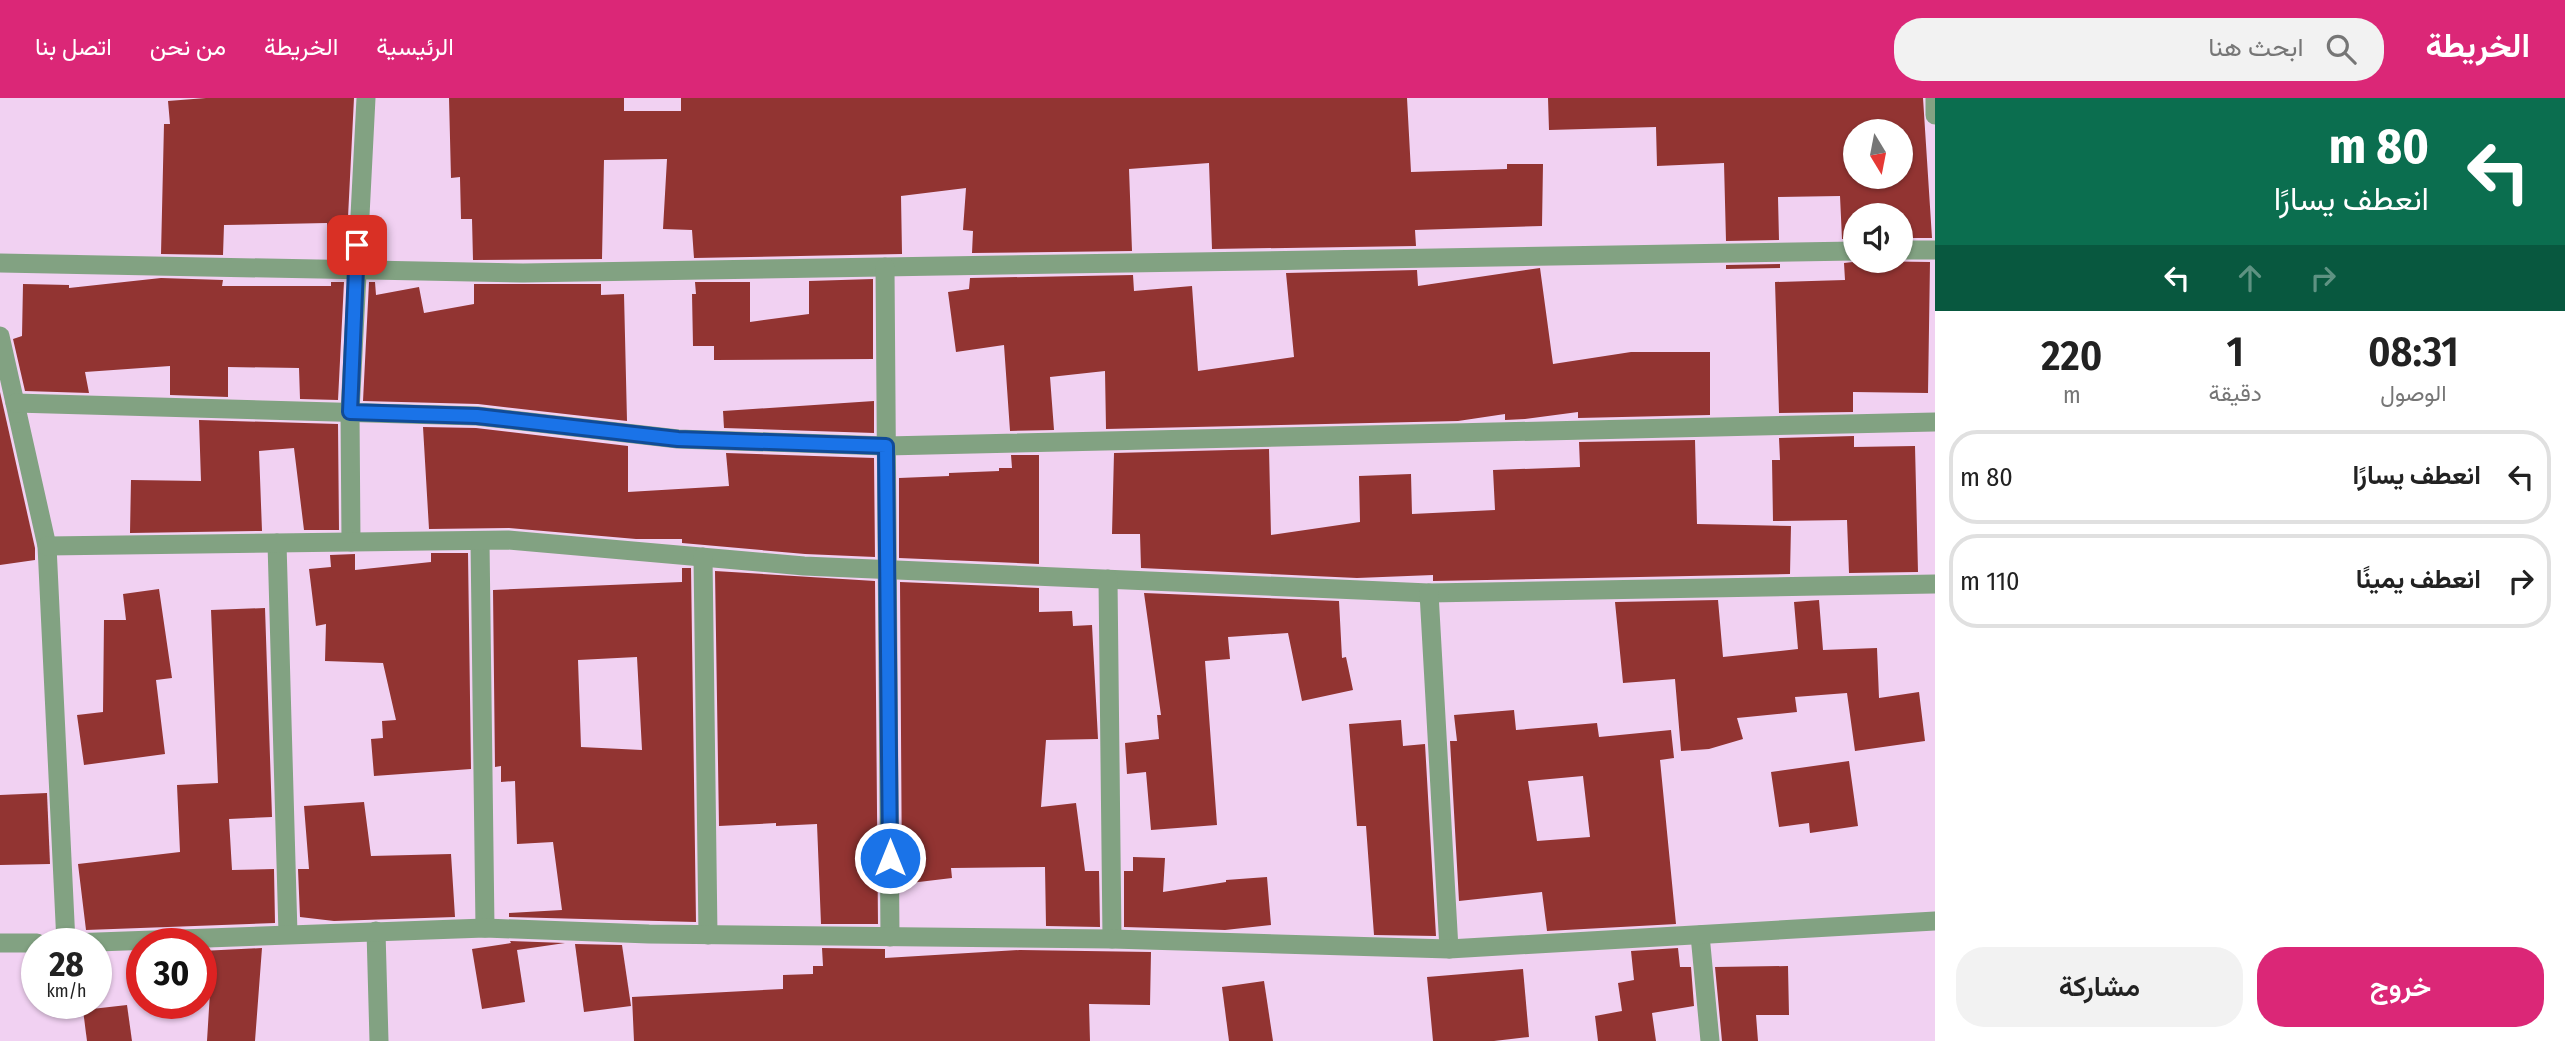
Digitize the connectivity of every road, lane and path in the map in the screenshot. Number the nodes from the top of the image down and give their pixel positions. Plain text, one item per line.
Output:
1 (366, 98) edge
2 (1935, 98) edge
3 (1935, 115) edge
4 (1913, 250) edge
5 (1935, 250) edge
6 (1843, 251) edge
7 (0, 262) edge
8 (885, 267) junction
9 (356, 270) junction
10 (0, 336) edge
11 (15, 403) junction
12 (350, 412) junction
13 (1935, 422) edge
14 (886, 446) junction
15 (480, 541) junction
16 (351, 542) junction
17 (277, 543) junction
18 (47, 546) junction
19 (703, 557) junction
20 (887, 569) junction
21 (1108, 579) junction
22 (1935, 584) edge
23 (1429, 593) junction
24 (1935, 922) edge
25 (67, 928) edge
26 (485, 928) junction
27 (376, 931) junction
28 (288, 934) junction
29 (708, 935) junction
30 (1700, 935) junction
31 (890, 937) junction
32 (1112, 939) junction
33 (112, 941) edge
34 (0, 943) edge
35 (21, 943) edge
36 (1449, 949) junction
37 (379, 1041) edge
38 (1710, 1041) edge

1 - 9 street
2 - 3 street
4 - 5 street
6 - 8 street
7 - 9 street
8 - 9 street
8 - 14 street
9 - 12 street
10 - 11 street
11 - 12 street
11 - 18 street
12 - 14 street
12 - 16 street
13 - 14 street
14 - 20 street
15 - 16 street
15 - 19 street
15 - 26 street
16 - 17 street
17 - 18 street
17 - 28 street
18 - 25 street
19 - 20 street
19 - 29 street
20 - 21 street
20 - 31 street
21 - 23 street
21 - 32 street
22 - 23 street
23 - 36 street
24 - 30 street
26 - 27 street
26 - 29 street
27 - 28 street
27 - 37 street
28 - 33 street
29 - 31 street
30 - 36 street
30 - 38 street
31 - 32 street
32 - 36 street
34 - 35 street

